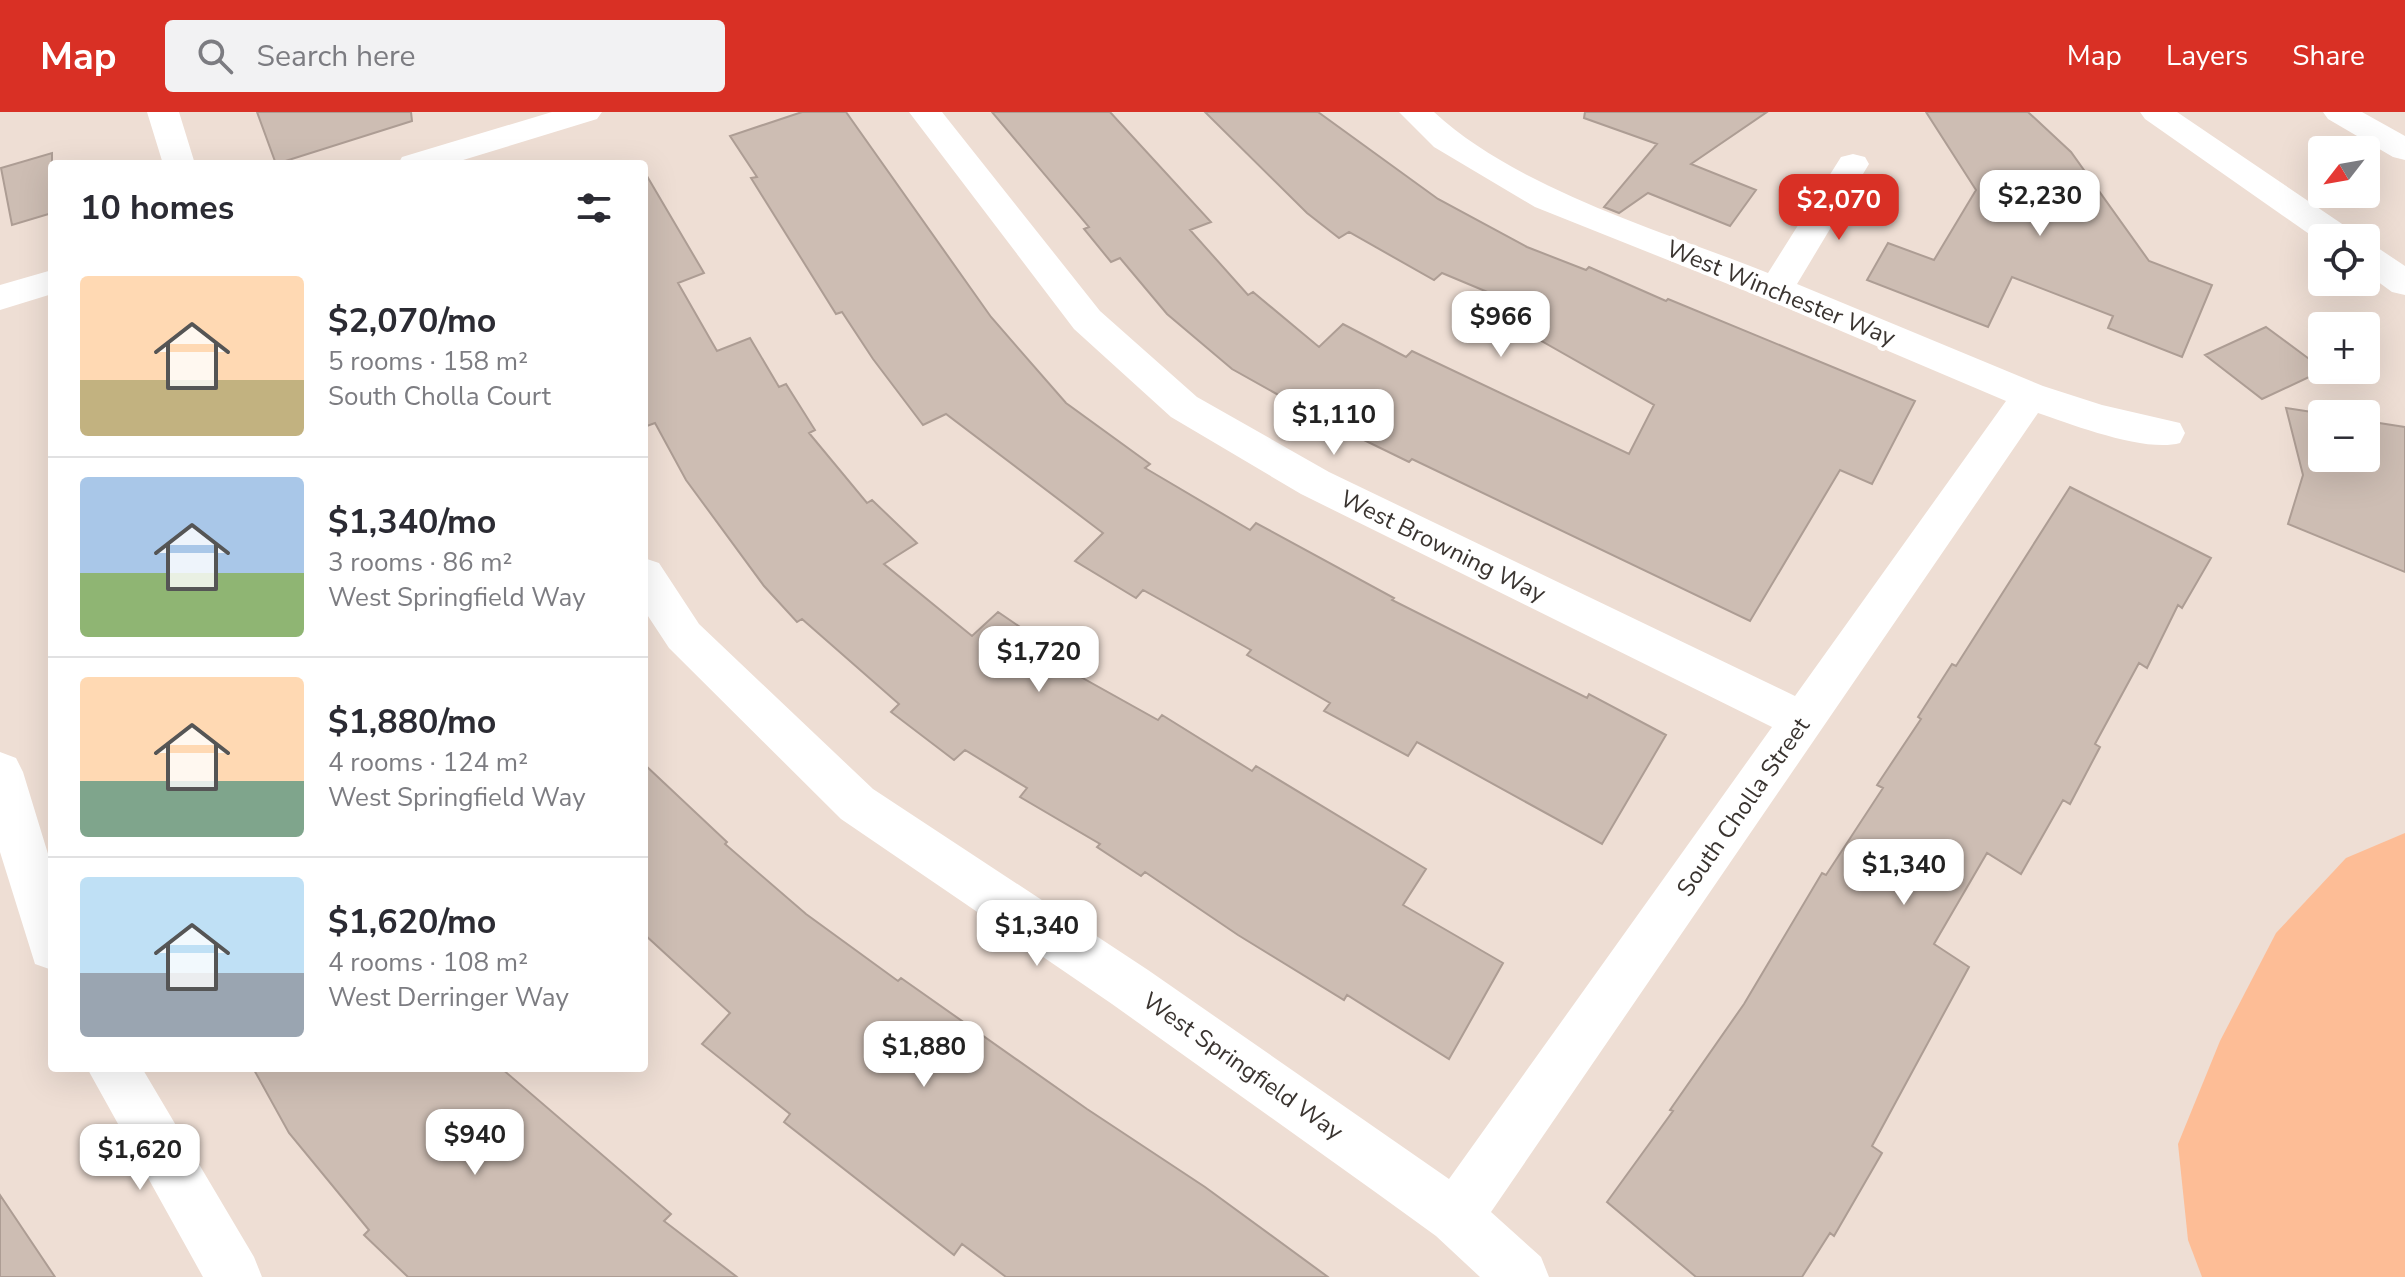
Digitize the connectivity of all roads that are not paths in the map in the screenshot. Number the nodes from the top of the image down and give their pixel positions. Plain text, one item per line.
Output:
1 (163, 112) edge
2 (586, 112) edge
3 (925, 112) edge
4 (1415, 112) edge
5 (2156, 112) edge
6 (2339, 112) edge
7 (2405, 150) edge
8 (178, 160) edge
9 (431, 160) edge
10 (1853, 164) dead end
11 (2319, 224) edge
12 (2380, 266) edge
13 (48, 283) edge
14 (2405, 283) edge
15 (1776, 289) junction
16 (0, 298) edge
17 (2030, 396) junction
18 (2166, 433) dead end
19 (648, 581) edge
20 (1803, 721) junction
21 (0, 772) edge
22 (48, 934) edge
23 (115, 1072) edge
24 (1455, 1217) junction
25 (234, 1277) edge
26 (1521, 1277) edge

1 - 8 main road
2 - 9 main road
3 - 20 main road, West Browning Way
4 - 15 main road, West Winchester Way
5 - 11 main road
6 - 7 main road
10 - 15 main road
12 - 14 main road
13 - 16 main road
15 - 17 main road, West Winchester Way
17 - 18 main road, West Winchester Way
17 - 20 main road, South Cholla Street
19 - 24 main road, West Springfield Way
20 - 24 main road, South Cholla Street
21 - 22 main road
23 - 25 main road
24 - 26 main road, West Springfield Way

